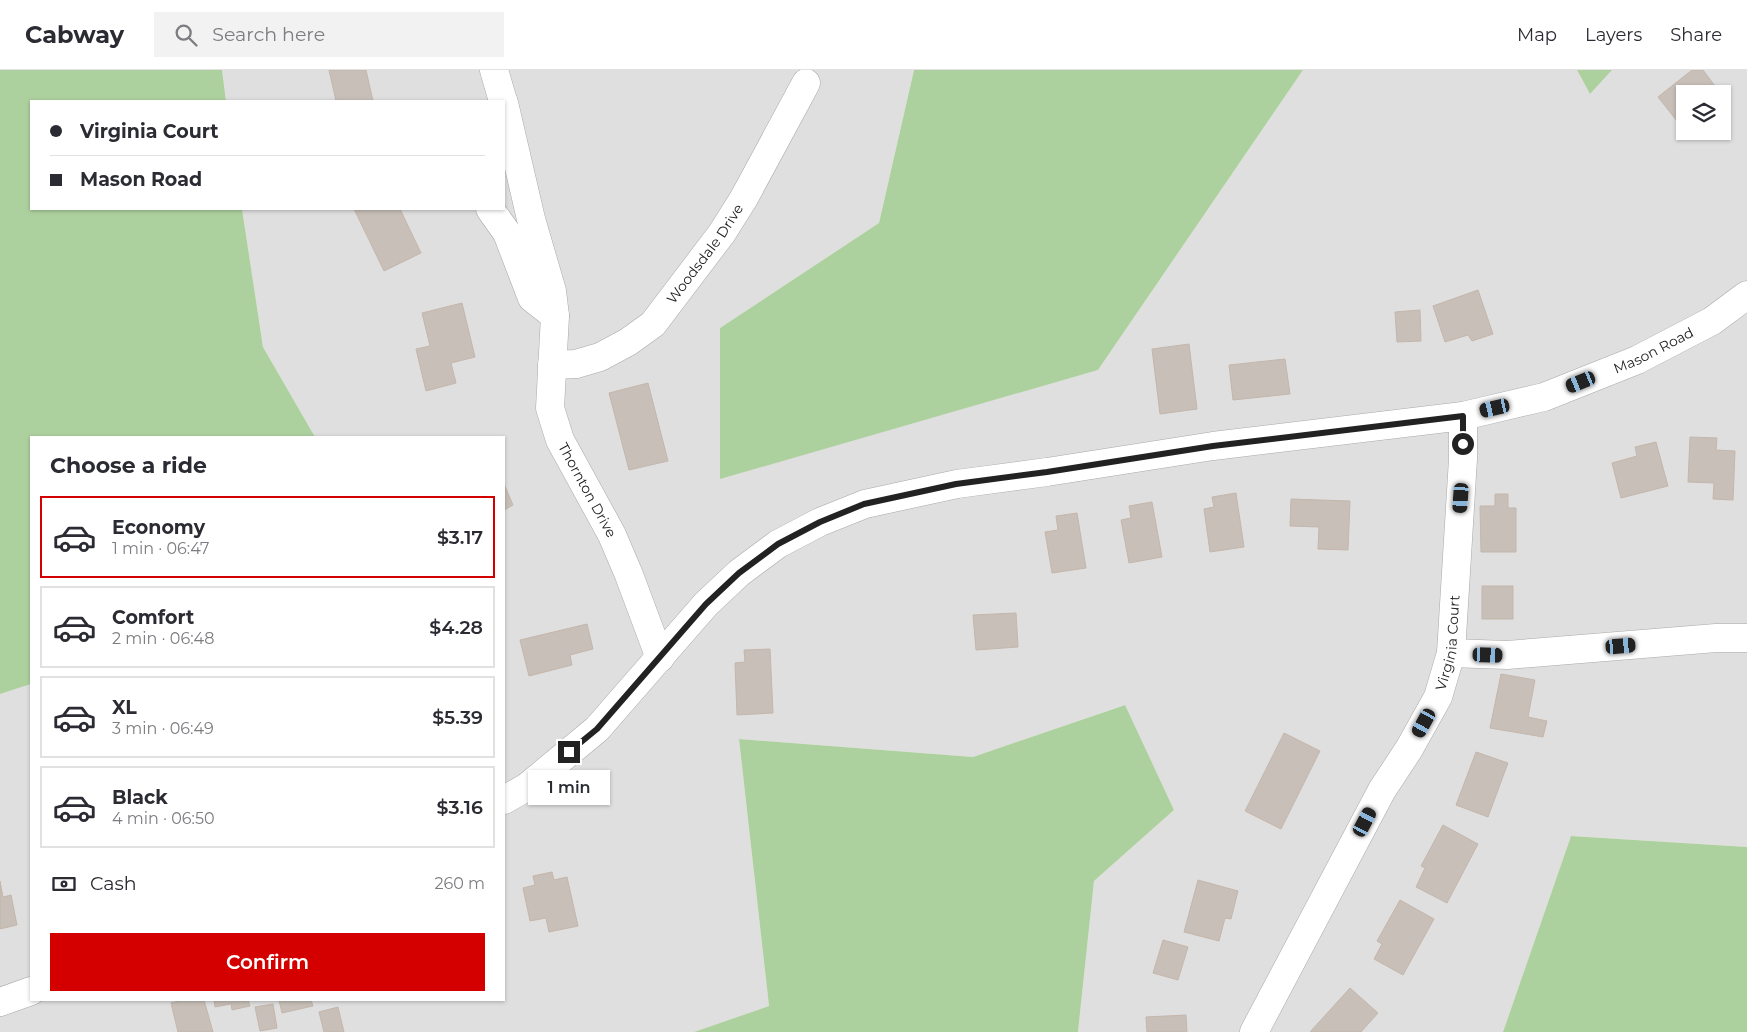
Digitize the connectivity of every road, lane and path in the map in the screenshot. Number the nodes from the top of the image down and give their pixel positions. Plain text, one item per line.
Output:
1 (494, 70) edge
2 (806, 83) dead end
3 (503, 100) edge
4 (505, 106) edge
5 (491, 210) edge
6 (1747, 295) edge
7 (555, 316) junction
8 (552, 365) junction
9 (1463, 416) junction
10 (1747, 638) edge
11 (1451, 653) junction
12 (660, 658) junction
13 (505, 799) edge
14 (30, 991) edge
15 (0, 1002) edge
16 (1254, 1032) edge

1 - 3 street, Thornton Drive
2 - 8 street, Woodsdale Drive
4 - 7 street, Thornton Drive
5 - 7 street
6 - 9 street, Mason Road
7 - 8 street, Thornton Drive
8 - 12 street, Thornton Drive
9 - 11 street, Virginia Court
9 - 12 street, Mason Road
10 - 11 street
11 - 16 street, Virginia Court
12 - 13 street, Mason Road
14 - 15 street

